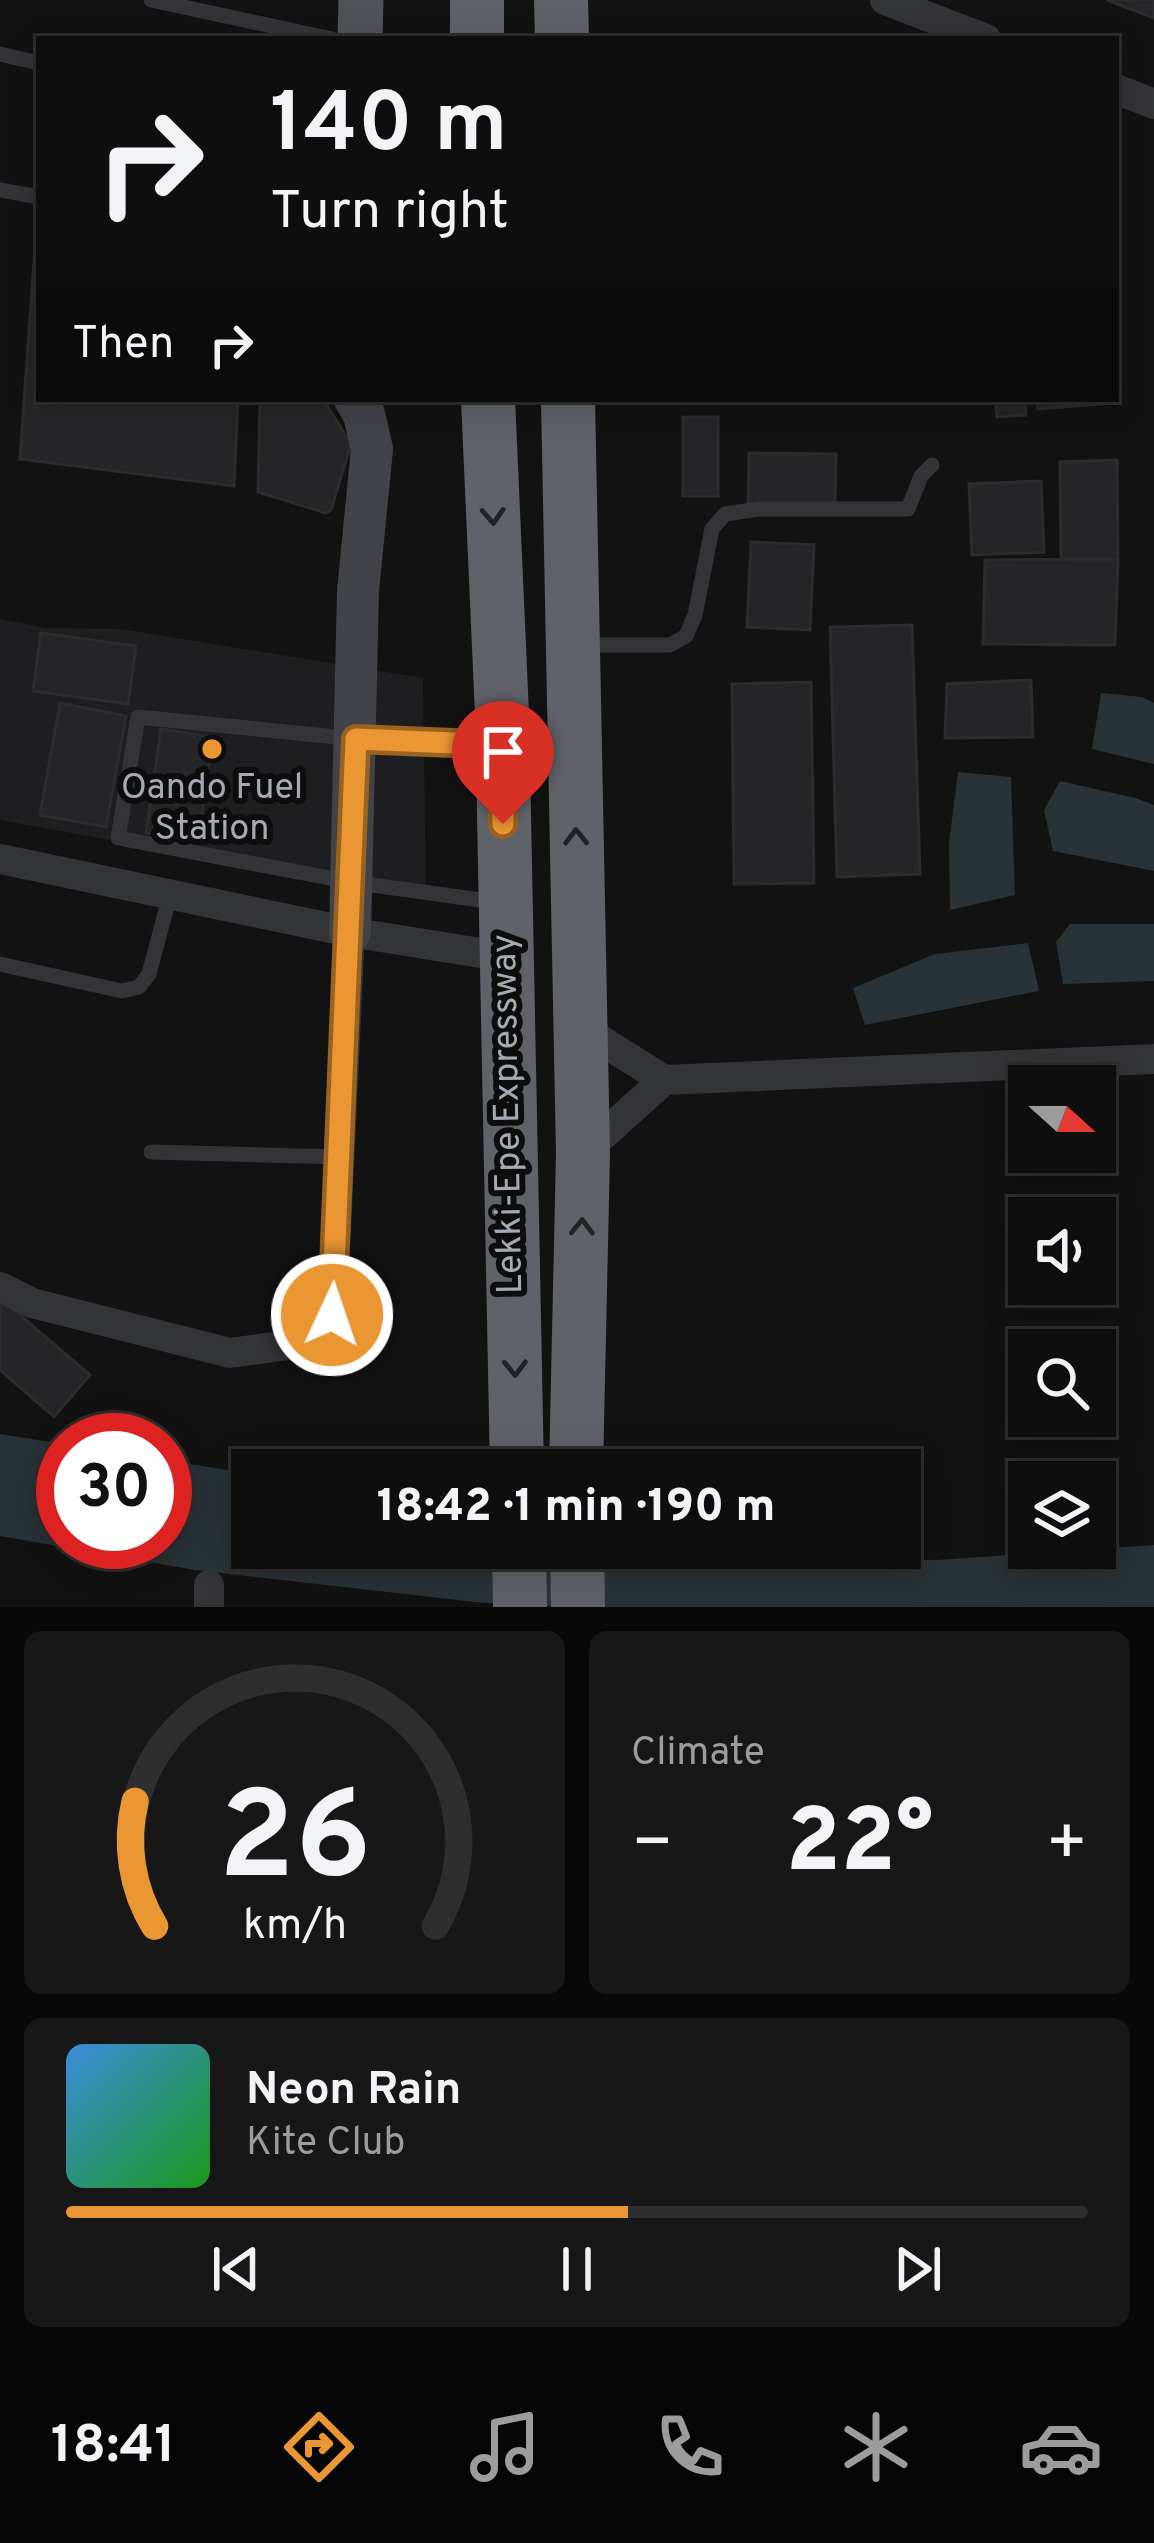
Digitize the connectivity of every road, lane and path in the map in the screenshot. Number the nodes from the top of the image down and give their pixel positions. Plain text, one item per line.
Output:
1 (151, 0) edge
2 (361, 0) edge
3 (477, 0) edge
4 (885, 0) edge
5 (318, 36) edge
6 (360, 36) edge
7 (477, 36) edge
8 (978, 36) edge
9 (0, 54) edge
10 (36, 62) edge
11 (1119, 90) edge
12 (1154, 104) edge
13 (0, 190) edge
14 (36, 196) edge
15 (357, 402) edge
16 (488, 402) edge
17 (568, 402) edge
18 (932, 465) dead end
19 (572, 645) junction
20 (356, 739) junction
21 (502, 745) junction
22 (0, 859) edge
23 (351, 882) junction
24 (170, 895) junction
25 (504, 904) junction
26 (350, 932) junction
27 (505, 957) junction
28 (0, 964) edge
29 (580, 1028) junction
30 (1154, 1060) edge
31 (664, 1080) junction
32 (151, 1152) dead end
33 (584, 1153) junction
34 (340, 1157) junction
35 (0, 1287) edge
36 (517, 1449) edge
37 (577, 1449) edge
38 (519, 1569) edge
39 (577, 1569) edge
40 (520, 1607) edge
41 (578, 1607) edge

1 - 5 lane
2 - 6 main road
3 - 7 highway
4 - 8 street
9 - 10 lane
11 - 12 street
13 - 14 lane
15 - 20 street
16 -> 21 highway, Lekki-Epe Expressway
17 - 19 highway, Lekki-Epe Expressway
18 - 19 lane
29 -> 19 highway, Lekki-Epe Expressway
20 - 21 lane
20 - 23 street
20 - 23 lane
21 - 25 highway, Lekki-Epe Expressway
22 - 24 street
23 - 25 lane
23 - 26 street
24 - 26 street
24 - 28 lane
25 - 27 highway, Lekki-Epe Expressway
26 - 27 street
26 - 34 street
27 -> 36 highway, Lekki-Epe Expressway
29 - 31 street
29 - 33 highway, Lekki-Epe Expressway
30 - 31 street
31 - 33 street
32 - 34 lane
37 -> 33 highway, Lekki-Epe Expressway
34 - 35 street
38 - 40 highway
39 - 41 highway

